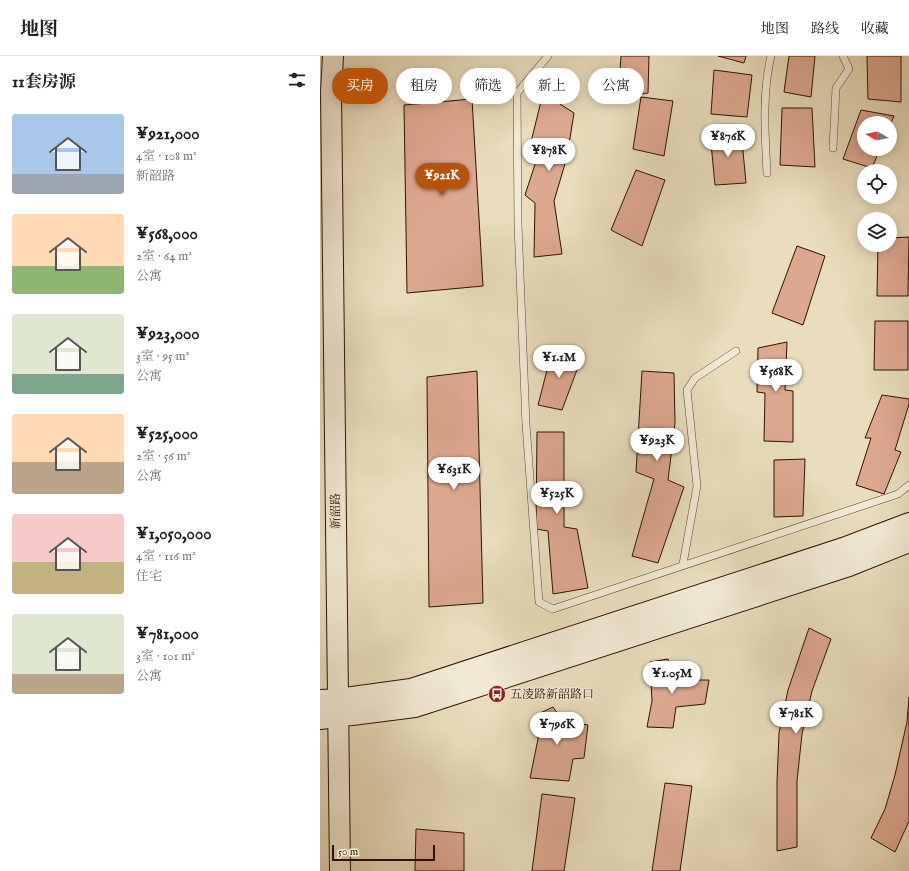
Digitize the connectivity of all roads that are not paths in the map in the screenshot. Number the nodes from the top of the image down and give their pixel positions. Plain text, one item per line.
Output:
1 (333, 56) edge
2 (548, 56) edge
3 (772, 56) edge
4 (843, 56) edge
5 (833, 148) dead end
6 (766, 173) dead end
7 (736, 351) dead end
8 (909, 485) edge
9 (909, 523) edge
10 (909, 542) edge
11 (683, 564) junction
12 (329, 709) edge
13 (340, 871) edge

1 - 12 street, 新韶路
2 - 11 lane
3 - 6 lane
4 - 5 lane
7 - 11 lane
8 - 11 lane
9 - 12 street
10 - 12 street
12 - 13 street, 新韶路

